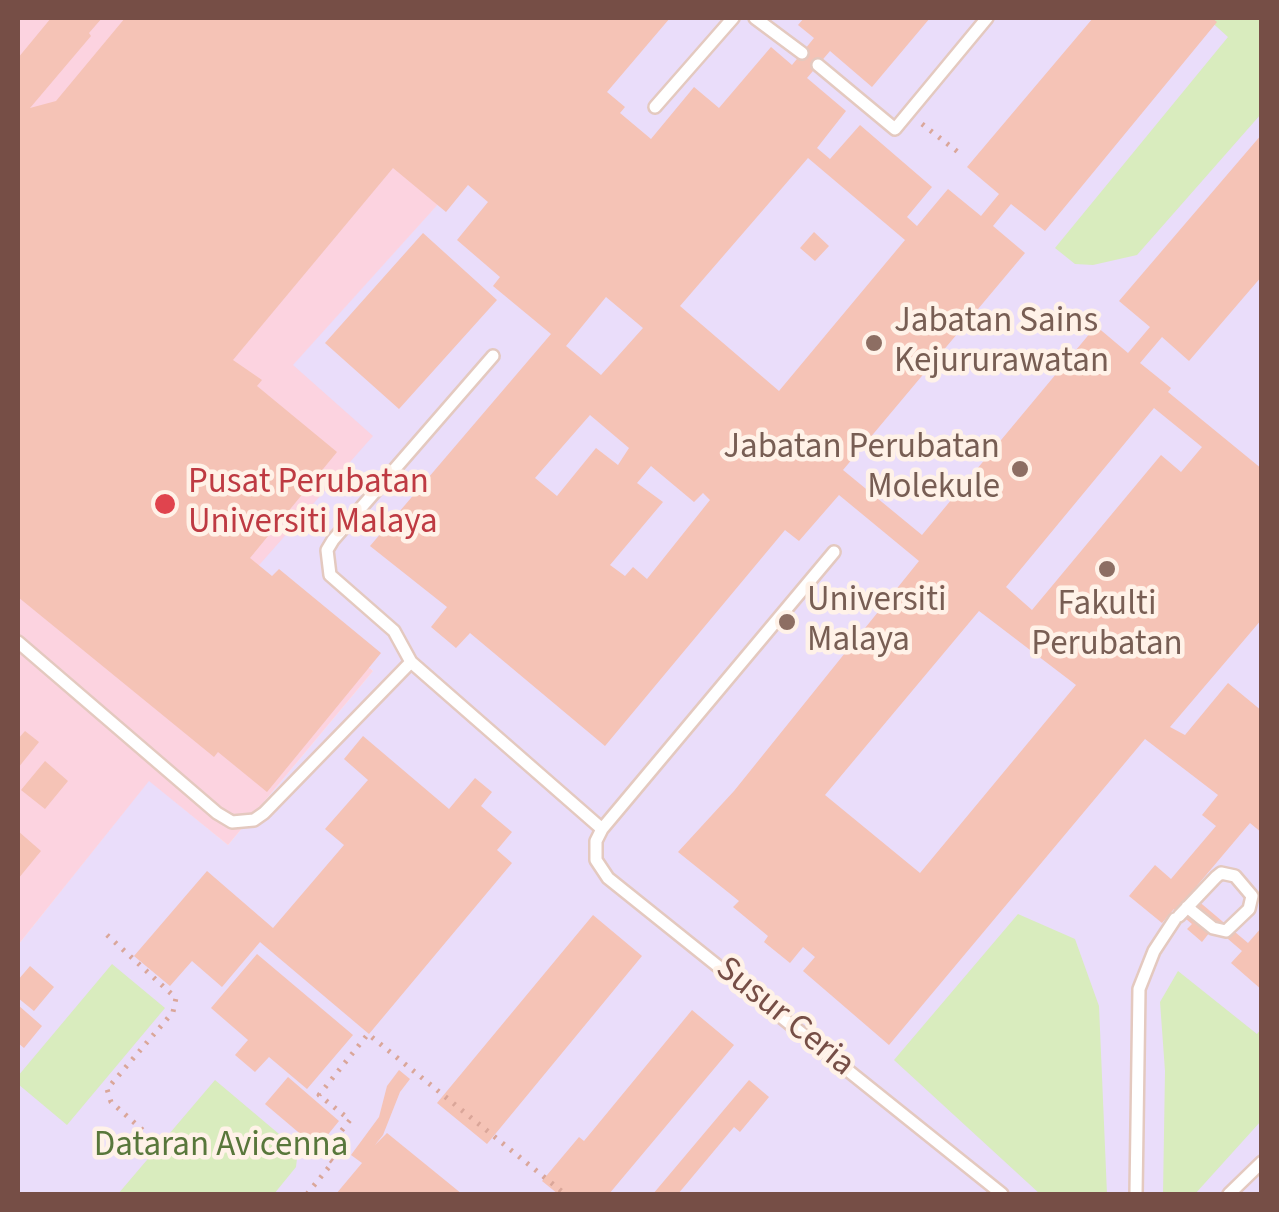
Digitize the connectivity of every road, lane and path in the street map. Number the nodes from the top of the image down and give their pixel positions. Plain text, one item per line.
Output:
1 (733, 18) edge
2 (756, 18) edge
3 (987, 18) edge
4 (802, 53) dead end
5 (818, 65) dead end
6 (655, 107) dead end
7 (908, 113) junction
8 (963, 156) dead end
9 (493, 356) dead end
10 (834, 552) dead end
11 (18, 642) edge
12 (411, 662) junction
13 (602, 829) junction
14 (1180, 914) junction
15 (107, 936) dead end
16 (154, 1140) dead end
17 (1262, 1162) edge
18 (307, 1194) edge
19 (565, 1194) edge
20 (1002, 1194) edge
21 (1136, 1194) edge
22 (1229, 1194) edge

1 - 6 lane
2 - 4 lane
3 - 7 lane
5 - 7 lane
7 - 8 path
9 - 12 lane
10 - 13 lane
11 - 12 lane
12 - 13 lane
13 - 20 lane, Susur Ceria
14 - 14 lane
14 - 21 lane
15 - 16 path
17 - 22 lane
18 - 19 path

